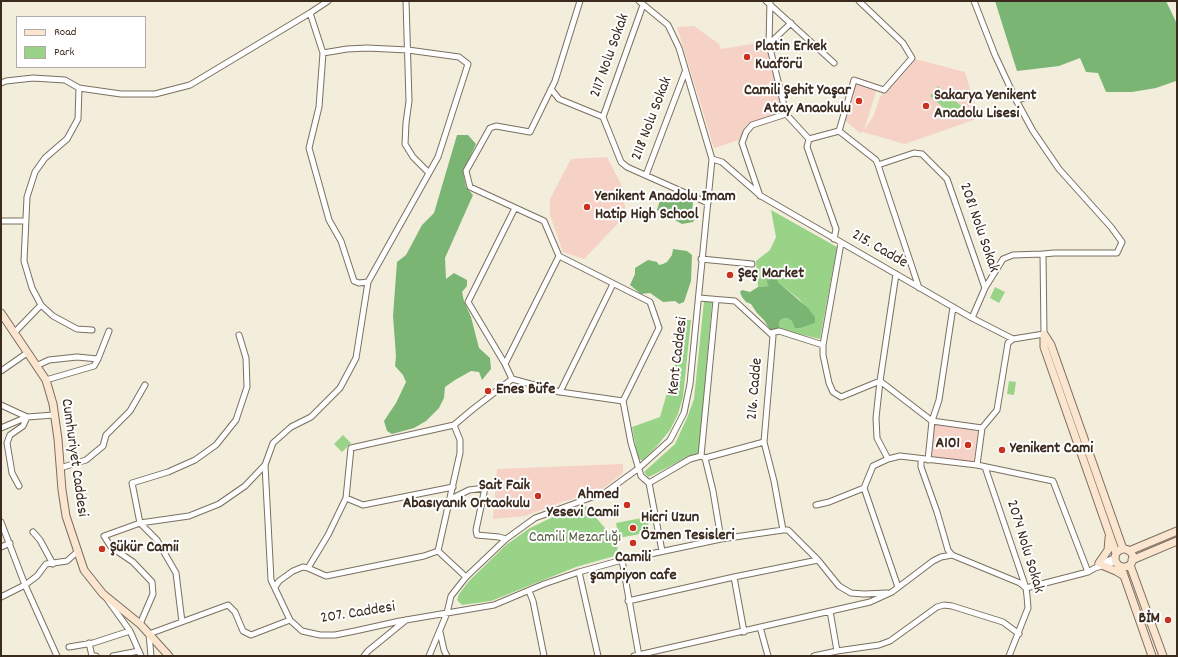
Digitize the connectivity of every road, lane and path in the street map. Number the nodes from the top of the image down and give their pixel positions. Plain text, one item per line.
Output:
1 (328, 1) edge
2 (406, 1) edge
3 (580, 1) edge
4 (858, 1) edge
5 (974, 1) edge
6 (769, 2) edge
7 (641, 3) edge
8 (310, 14) junction
9 (791, 23) junction
10 (769, 44) junction
11 (408, 50) junction
12 (323, 54) junction
13 (834, 63) dead end
14 (685, 72) junction
15 (1, 83) edge
16 (79, 88) junction
17 (551, 89) junction
18 (1024, 98) dead end
19 (1016, 100) junction
20 (786, 114) junction
21 (603, 117) junction
22 (838, 130) junction
23 (810, 139) junction
24 (712, 159) junction
25 (878, 165) junction
26 (429, 173) junction
27 (646, 175) junction
28 (761, 196) junction
29 (708, 203) junction
30 (515, 208) junction
31 (1, 221) edge
32 (26, 221) junction
33 (834, 239) junction
34 (841, 242) junction
35 (1043, 254) junction
36 (559, 256) junction
37 (702, 259) junction
38 (752, 264) dead end
39 (896, 274) junction
40 (368, 282) junction
41 (613, 284) junction
42 (919, 288) junction
43 (985, 288) junction
44 (699, 298) junction
45 (716, 300) junction
46 (41, 305) junction
47 (953, 307) junction
48 (1, 313) edge
49 (972, 318) junction
50 (92, 330) dead end
51 (109, 331) dead end
52 (14, 333) junction
53 (771, 333) junction
54 (1044, 334) junction
55 (239, 335) dead end
56 (1013, 339) junction
57 (823, 345) junction
58 (26, 353) junction
59 (98, 359) junction
60 (505, 364) junction
61 (36, 366) junction
62 (1, 371) edge
63 (512, 379) junction
64 (46, 380) junction
65 (880, 381) junction
66 (145, 385) dead end
67 (560, 392) junction
68 (623, 401) junction
69 (1, 405) edge
70 (54, 415) junction
71 (27, 417) junction
72 (932, 421) junction
73 (454, 425) junction
74 (1, 428) edge
75 (982, 428) junction
76 (764, 442) junction
77 (703, 457) junction
78 (888, 459) junction
79 (921, 459) junction
80 (928, 460) junction
81 (265, 465) junction
82 (976, 465) junction
83 (985, 467) junction
84 (60, 468) junction
85 (639, 468) junction
86 (650, 483) junction
87 (20, 486) dead end
88 (453, 487) junction
89 (864, 488) junction
90 (346, 498) junction
91 (449, 500) junction
92 (816, 505) dead end
93 (1, 522) edge
94 (140, 523) junction
95 (782, 530) junction
96 (1177, 530) edge
97 (33, 532) dead end
98 (1109, 534) junction
99 (506, 539) junction
100 (721, 539) junction
101 (1177, 541) edge
102 (10, 543) junction
103 (1, 547) edge
104 (1126, 550) junction
105 (438, 551) junction
106 (662, 551) junction
107 (77, 552) junction
108 (952, 555) junction
109 (622, 560) junction
110 (818, 560) junction
111 (1117, 560) junction
112 (1131, 563) junction
113 (53, 564) junction
114 (1100, 566) junction
115 (308, 568) junction
116 (579, 572) junction
117 (1088, 572) junction
118 (1124, 576) junction
119 (466, 577) junction
120 (734, 577) junction
121 (25, 585) junction
122 (275, 587) junction
123 (898, 587) junction
124 (1026, 588) junction
125 (529, 591) junction
126 (892, 592) junction
127 (103, 594) junction
128 (1, 597) edge
129 (628, 601) junction
130 (830, 611) junction
131 (447, 614) junction
132 (290, 620) junction
133 (406, 620) junction
134 (182, 622) junction
135 (140, 624) junction
136 (760, 627) junction
137 (130, 631) junction
138 (439, 631) junction
139 (744, 632) junction
140 (149, 634) junction
141 (1019, 634) junction
142 (89, 643) junction
143 (69, 647) dead end
144 (837, 651) junction
145 (140, 653) edge
146 (57, 656) edge
147 (96, 656) edge
148 (114, 656) edge
149 (151, 656) edge
150 (169, 656) edge
151 (364, 656) edge
152 (429, 656) edge
153 (447, 656) edge
154 (544, 656) edge
155 (598, 656) edge
156 (637, 656) edge
157 (768, 656) edge
158 (814, 656) edge
159 (1009, 656) edge
160 (1152, 656) edge
161 (1163, 656) edge

1 - 8 street
2 - 11 street
3 - 17 street
4 - 22 street
5 - 19 street
6 - 9 street
6 - 10 street
7 - 14 street, Kent Caddesi
7 - 21 street, 2117 Nolu Sokak
8 - 12 street
8 - 16 street
9 - 10 street
9 - 13 street
10 - 20 street
11 - 12 street
11 - 26 street
11 - 26 street
12 - 40 street
14 - 24 street, Kent Caddesi
14 - 27 street, 2118 Nolu Sokak
15 - 16 street
16 - 32 street
17 - 21 street
17 - 30 street
18 - 19 street
19 - 35 street
20 - 23 street
20 - 28 street
21 - 27 street
22 - 23 street
22 - 25 street
23 - 33 street
24 - 28 street, 215. Cadde
24 - 29 street, Kent Caddesi
25 - 42 street
25 - 43 street, 2081 Nolu Sokak
26 - 40 street
27 - 29 street
28 - 33 street, 215. Cadde
29 - 37 street, Kent Caddesi
30 - 36 street
30 - 60 street
31 - 32 street
32 - 46 street
33 - 34 street, 215. Cadde
34 - 39 street, 215. Cadde
34 - 57 street
35 - 43 street
35 - 54 street
36 - 41 street
36 - 60 street
37 - 38 street
37 - 44 street, Kent Caddesi
39 - 42 street, 215. Cadde
39 - 65 street
40 - 81 street
41 - 67 street
41 - 68 street
42 - 47 street, 215. Cadde
43 - 49 street, 2081 Nolu Sokak
44 - 45 street
44 - 85 street, Kent Caddesi
45 - 53 street
45 - 77 street
46 - 50 street
46 - 52 street
47 - 49 street, 215. Cadde
47 - 72 street
48 - 52 street, Cumhuriyet Caddesi
49 - 56 street, 215. Cadde
51 - 59 street
52 - 58 street, Cumhuriyet Caddesi
53 - 57 street
53 - 76 street, 216. Cadde
54 - 56 street
54 - 98 street
54 - 104 street
55 - 94 street
56 - 75 street
57 - 65 street
58 - 61 street, Cumhuriyet Caddesi
58 - 62 street
59 - 61 street
59 - 64 street
60 - 63 street
61 - 64 street, Cumhuriyet Caddesi
63 - 67 street
63 - 73 street
64 - 70 street, Cumhuriyet Caddesi
65 - 72 street
65 - 78 street
66 - 84 street
67 - 68 street
68 - 85 street
69 - 71 street
70 - 71 street
70 - 84 street, Cumhuriyet Caddesi
71 - 74 street
71 - 87 street
72 - 75 street
72 - 80 street
73 - 88 street
73 - 90 street
75 - 82 street
76 - 77 street
76 - 95 street, 216. Cadde
77 - 86 street
77 - 100 street
78 - 79 street
78 - 89 street
79 - 80 street
79 - 108 street
80 - 82 street
81 - 94 street
81 - 122 street, 207. Caddesi
82 - 83 street
83 - 117 street
83 - 124 street, 2074 Nolu Sokak
84 - 107 street, Cumhuriyet Caddesi
85 - 86 street
85 - 99 street, Kent Caddesi
86 - 106 street
88 - 90 street
88 - 91 street
89 - 92 street
89 - 123 street
90 - 115 street
91 - 99 street
91 - 105 street
93 - 102 street
94 - 134 street
94 - 135 street
95 - 100 street, 207. Caddesi
95 - 110 street
96 - 104 street
97 - 113 street
98 - 111 street
98 - 114 street
99 - 119 street, Kent Caddesi
100 - 106 street, 207. Caddesi
101 - 112 street
102 - 103 street
102 - 121 street
104 - 111 street
104 - 112 street
105 - 115 street
105 - 119 street
106 - 109 street, 207. Caddesi
107 - 113 street
107 - 127 street, Cumhuriyet Caddesi
108 - 123 street
108 - 124 street
109 - 116 street, 207. Caddesi
109 - 129 street
110 - 120 street
110 - 126 street
111 - 112 street
111 - 114 street
111 - 118 street
112 - 161 street
113 - 121 street
114 - 117 street
114 - 118 street
115 - 122 street
116 - 125 street, 207. Caddesi
116 - 155 street
117 - 124 street
118 - 160 street
119 - 131 street, Kent Caddesi
120 - 129 street
120 - 139 street
121 - 128 street
121 - 146 street
122 - 132 street, 207. Caddesi
123 - 126 street
124 - 141 street, 2074 Nolu Sokak
125 - 131 street, 207. Caddesi
125 - 154 street
126 - 130 street
127 - 135 street, Cumhuriyet Caddesi
127 - 137 street
129 - 156 street
130 - 136 street
130 - 144 street
131 - 133 street, 207. Caddesi
131 - 138 street, Kent Caddesi
132 - 133 street, 207. Caddesi
132 - 134 street
133 - 151 street
134 - 140 street
135 - 140 street, Cumhuriyet Caddesi
136 - 139 street
136 - 157 street
137 - 142 street
137 - 145 street
138 - 152 street, Kent Caddesi
138 - 153 street
139 - 156 street
140 - 149 street
140 - 150 street, Cumhuriyet Caddesi
141 - 144 street
141 - 159 street, 2074 Nolu Sokak
142 - 143 street
142 - 147 street
144 - 158 street
145 - 148 street

